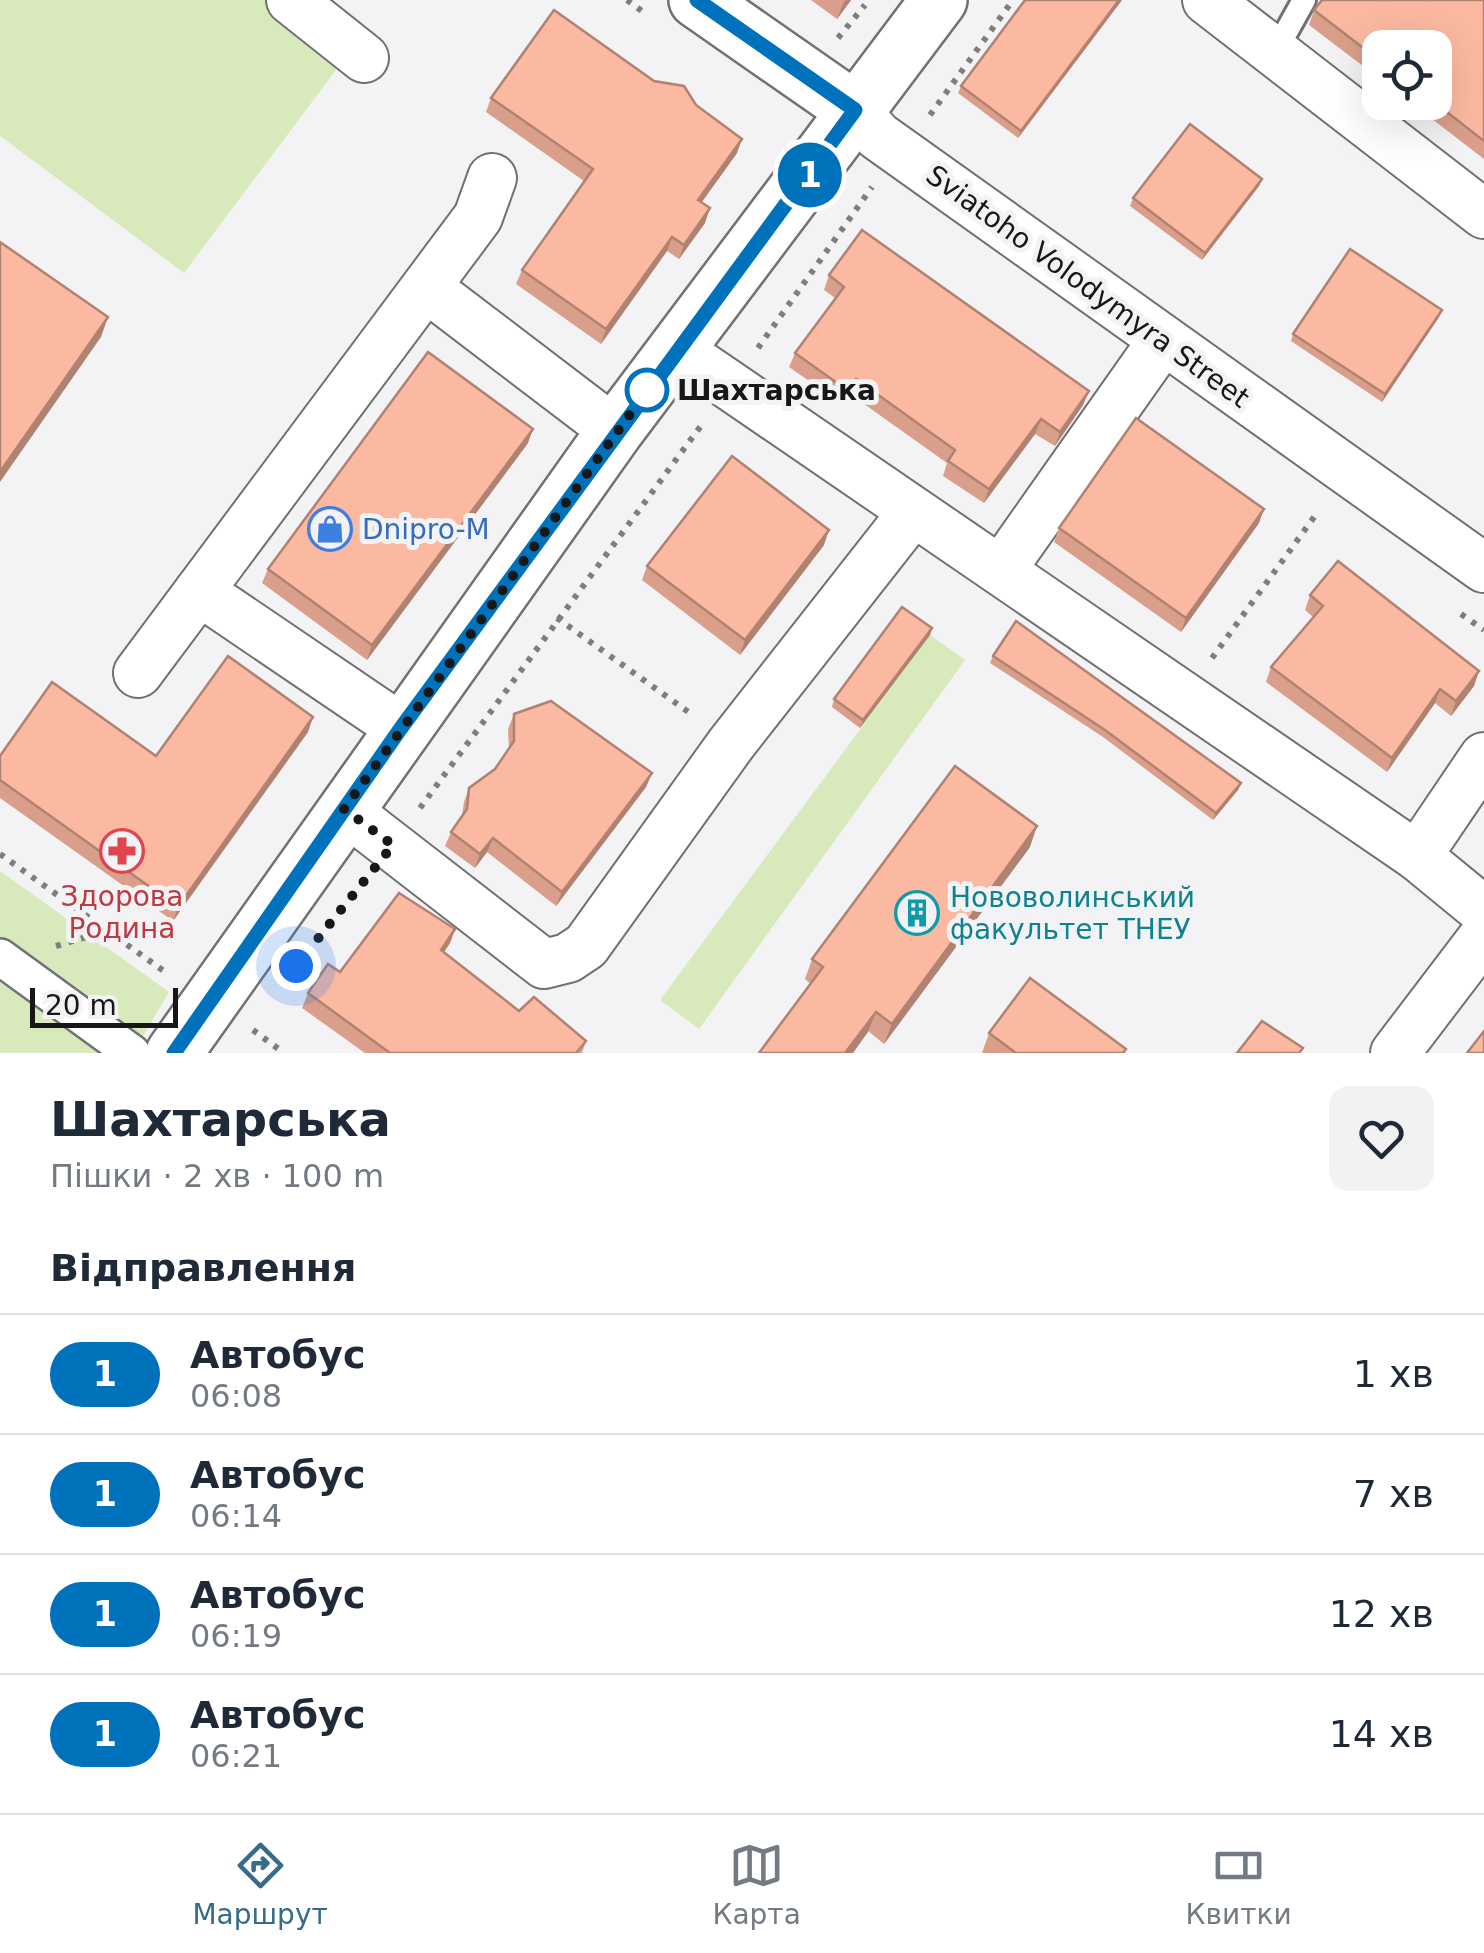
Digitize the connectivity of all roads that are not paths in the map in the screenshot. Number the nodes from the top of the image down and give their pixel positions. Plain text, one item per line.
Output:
1 (291, 0) edge
2 (697, 0) edge
3 (939, 0) edge
4 (1207, 0) edge
5 (1304, 0) edge
6 (1275, 52) junction
7 (364, 58) dead end
8 (855, 110) junction
9 (492, 178) dead end
10 (1484, 214) edge
11 (426, 287) junction
12 (1163, 340) junction
13 (678, 350) junction
14 (616, 431) junction
15 (913, 512) junction
16 (1484, 568) edge
17 (1001, 570) junction
18 (199, 591) junction
19 (138, 673) dead end
20 (401, 728) junction
21 (1484, 757) edge
22 (344, 809) junction
23 (1417, 856) junction
24 (1484, 911) edge
25 (1484, 936) edge
26 (0, 957) edge
27 (132, 1053) edge
28 (174, 1053) edge
29 (1395, 1053) edge

1 - 7 street
2 - 8 street, Sviatoho Volodymyra Street
3 - 8 street
4 - 6 street
5 - 6 lane
6 - 10 street
8 - 12 street, Sviatoho Volodymyra Street
8 - 13 street
9 - 11 street
11 - 14 street
11 - 18 street
12 - 16 street, Sviatoho Volodymyra Street
12 - 17 street
13 - 14 street
13 - 15 street
14 - 20 street
15 - 17 street
15 - 22 street
17 - 23 street
18 - 19 street
18 - 20 street
20 - 22 street
21 - 23 street
22 - 28 street
23 - 24 street
25 - 29 street
26 - 27 street

